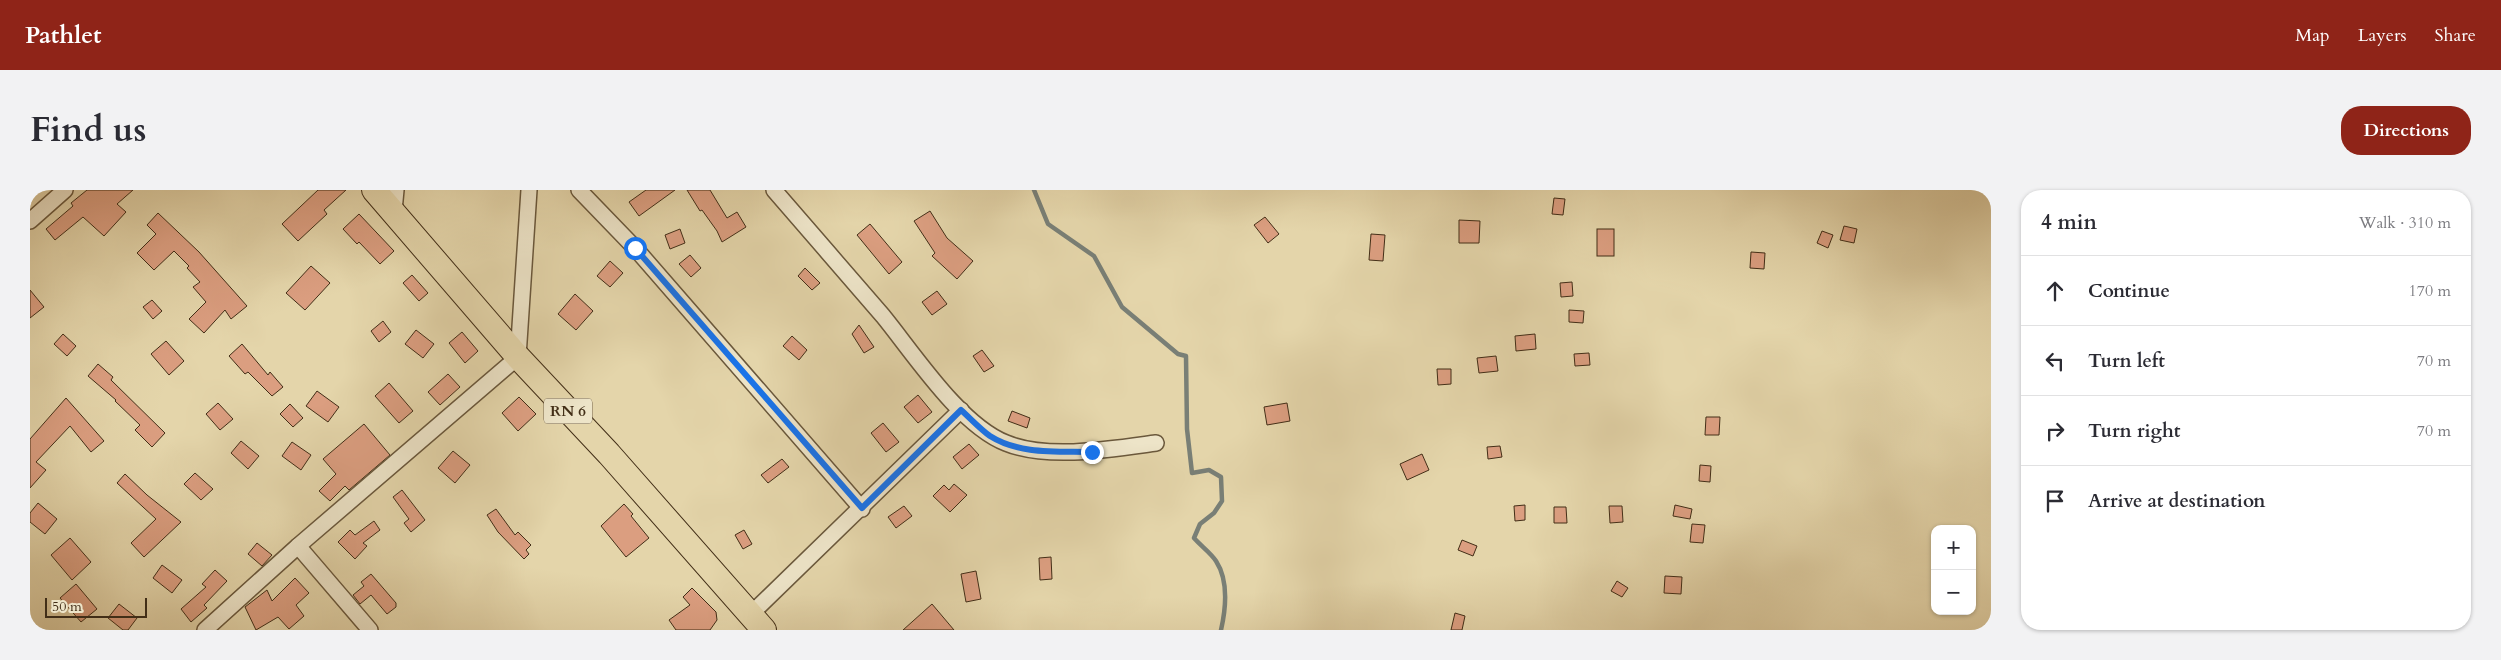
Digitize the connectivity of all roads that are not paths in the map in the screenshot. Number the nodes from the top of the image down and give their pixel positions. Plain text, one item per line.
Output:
1 (65, 190) edge
2 (374, 190) edge
3 (529, 190) edge
4 (580, 190) edge
5 (774, 190) edge
6 (395, 201) edge
7 (30, 221) edge
8 (518, 357) junction
9 (961, 410) junction
10 (1156, 444) dead end
11 (862, 508) junction
12 (298, 546) junction
13 (757, 622) edge
14 (205, 630) edge
15 (370, 630) edge

1 - 7 street
2 - 6 main road, RN 6
3 - 8 street
4 - 11 street
5 - 9 street
6 - 8 main road, RN 6
8 - 12 street
8 - 13 main road, RN 6
9 - 10 street
9 - 11 street
11 - 13 street
12 - 14 street
12 - 15 street

